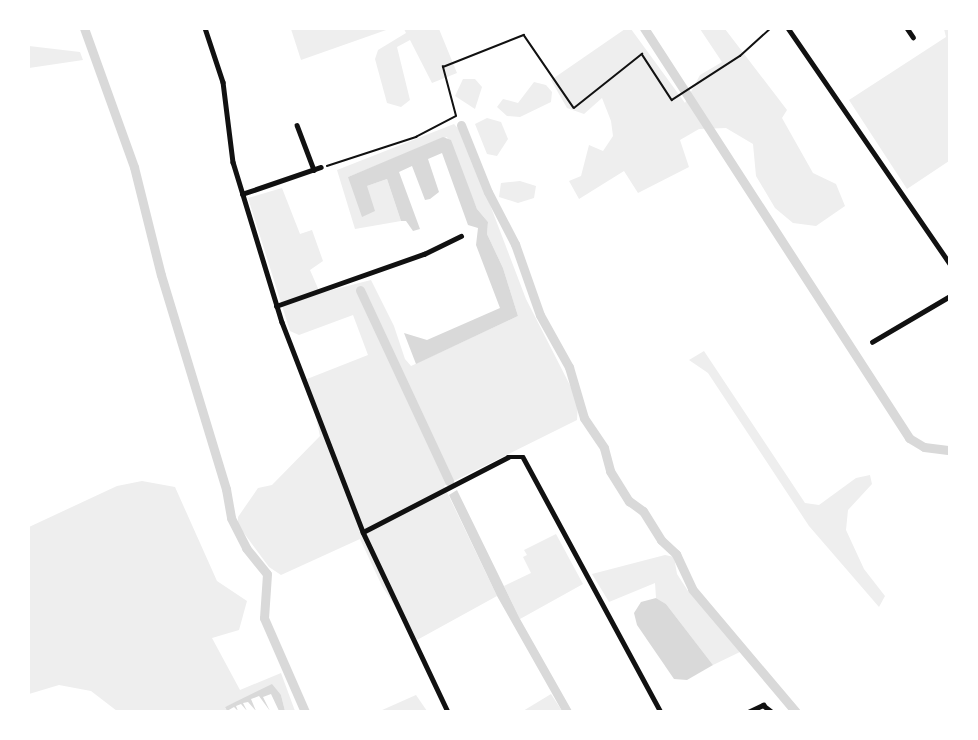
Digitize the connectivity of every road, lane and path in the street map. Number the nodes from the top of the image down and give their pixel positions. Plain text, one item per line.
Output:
1 (205, 28) edge
2 (771, 28) edge
3 (788, 28) edge
4 (907, 28) edge
5 (913, 37) dead end
6 (297, 125) dead end
7 (321, 167) joint
8 (314, 170) junction
9 (242, 194) junction
10 (461, 236) dead end
11 (950, 264) edge
12 (950, 296) edge
13 (276, 306) junction
14 (872, 342) dead end
15 (363, 532) junction
16 (448, 711) edge
17 (661, 711) edge
18 (748, 711) edge
19 (772, 711) edge

1 - 9 street
2 - 7 path
3 - 11 street
4 - 5 street
6 - 8 street
7 - 8 street
8 - 9 street
9 - 13 street
10 - 13 street
12 - 14 street
13 - 15 street
15 - 16 street
15 - 17 street
18 - 19 street

